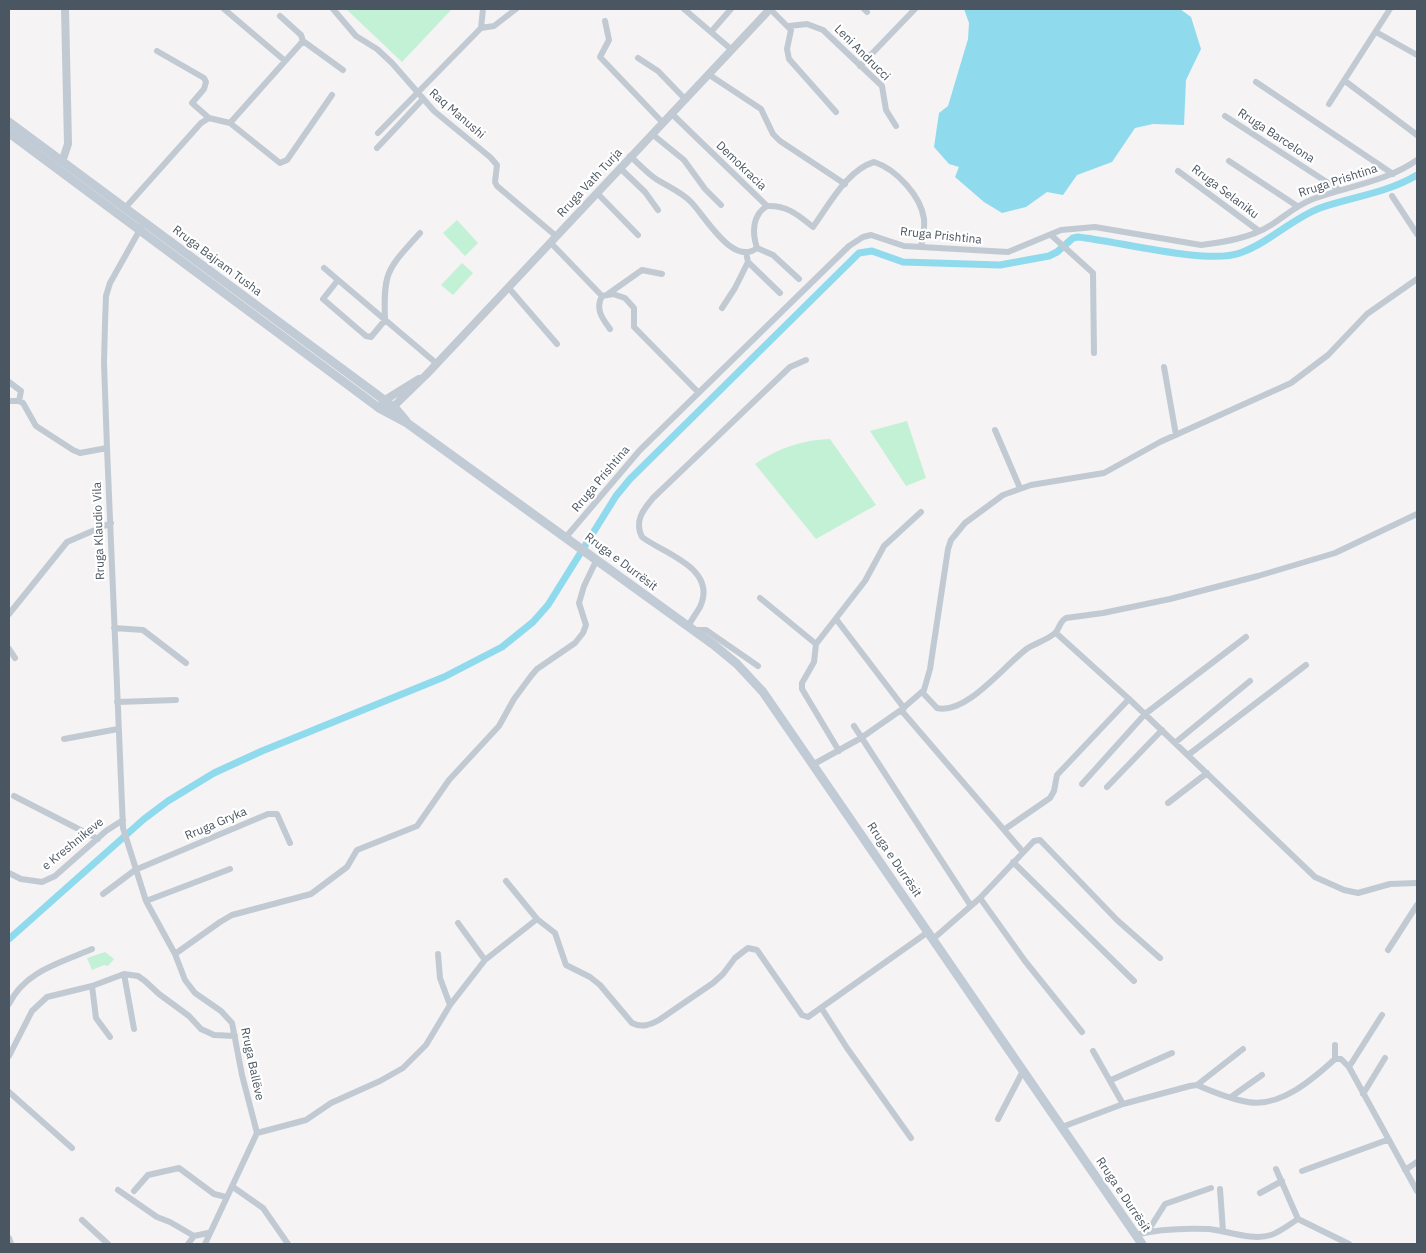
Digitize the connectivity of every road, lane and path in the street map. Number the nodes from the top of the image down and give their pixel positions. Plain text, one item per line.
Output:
1 (65, 9) edge
2 (224, 9) edge
3 (333, 9) edge
4 (483, 9) edge
5 (516, 9) edge
6 (684, 9) edge
7 (731, 9) edge
8 (770, 9) edge
9 (915, 9) edge
10 (1390, 9) edge
11 (280, 16) dead end
12 (605, 21) dead end
13 (788, 26) junction
14 (481, 28) junction
15 (711, 32) junction
16 (1376, 32) junction
17 (303, 41) junction
18 (732, 50) junction
19 (157, 51) dead end
20 (1417, 55) edge
21 (638, 58) dead end
22 (284, 60) junction
23 (860, 66) junction
24 (342, 70) dead end
25 (708, 74) junction
26 (1345, 81) junction
27 (1256, 82) dead end
28 (332, 95) dead end
29 (420, 97) junction
30 (685, 99) junction
31 (1329, 104) dead end
32 (836, 112) dead end
33 (671, 113) junction
34 (1226, 116) dead end
35 (209, 118) junction
36 (9, 122) edge
37 (663, 122) junction
38 (230, 123) junction
39 (896, 126) dead end
40 (9, 133) edge
41 (378, 133) dead end
42 (652, 134) junction
43 (1417, 135) edge
44 (377, 148) dead end
45 (630, 156) junction
46 (1417, 160) edge
47 (1229, 161) dead end
48 (62, 162) junction
49 (620, 168) junction
50 (1178, 171) dead end
51 (1393, 174) junction
52 (845, 184) junction
53 (1339, 190) junction
54 (597, 193) junction
55 (1392, 196) dead end
56 (721, 205) dead end
57 (767, 206) junction
58 (1297, 206) junction
59 (125, 208) junction
60 (658, 210) dead end
61 (144, 223) junction
62 (139, 231) junction
63 (1259, 231) junction
64 (420, 233) dead end
65 (1417, 234) edge
66 (638, 235) dead end
67 (1051, 235) junction
68 (553, 239) junction
69 (921, 247) junction
70 (757, 248) junction
71 (746, 252) junction
72 (748, 262) junction
73 (324, 268) dead end
74 (662, 274) dead end
75 (800, 279) dead end
76 (1417, 279) edge
77 (338, 280) junction
78 (508, 286) junction
79 (780, 293) dead end
80 (606, 295) junction
81 (722, 308) dead end
82 (385, 320) junction
83 (610, 329) dead end
84 (557, 344) dead end
85 (1094, 353) dead end
86 (806, 360) dead end
87 (436, 363) junction
88 (1164, 367) dead end
89 (427, 374) junction
90 (9, 382) edge
91 (698, 392) junction
92 (384, 400) junction
93 (9, 401) edge
94 (19, 401) junction
95 (395, 408) junction
96 (382, 410) junction
97 (407, 423) junction
98 (995, 430) dead end
99 (1176, 436) junction
100 (107, 448) junction
101 (1020, 488) junction
102 (921, 512) dead end
103 (1417, 514) edge
104 (111, 523) junction
105 (569, 540) junction
106 (596, 559) junction
107 (760, 598) dead end
108 (9, 614) edge
109 (836, 618) junction
110 (114, 628) junction
111 (690, 628) junction
112 (1056, 633) junction
113 (1246, 637) dead end
114 (816, 644) junction
115 (9, 649) edge
116 (15, 658) dead end
117 (186, 663) dead end
118 (1306, 665) dead end
119 (758, 666) dead end
120 (1250, 681) dead end
121 (922, 692) junction
122 (1129, 699) junction
123 (176, 700) dead end
124 (118, 702) junction
125 (902, 709) junction
126 (1145, 714) junction
127 (854, 726) dead end
128 (118, 729) junction
129 (1162, 730) junction
130 (861, 738) junction
131 (64, 739) dead end
132 (1176, 742) junction
133 (839, 751) junction
134 (1188, 755) junction
135 (814, 764) junction
136 (1207, 773) junction
137 (1082, 784) dead end
138 (1107, 787) dead end
139 (14, 796) dead end
140 (1168, 803) dead end
141 (123, 824) junction
142 (1005, 829) junction
143 (98, 839) junction
144 (290, 843) dead end
145 (129, 848) joint
146 (1023, 852) junction
147 (1013, 862) junction
148 (135, 870) junction
149 (230, 870) dead end
150 (9, 873) edge
151 (506, 881) dead end
152 (1417, 883) edge
153 (103, 894) dead end
154 (980, 898) junction
155 (146, 901) junction
156 (1417, 905) edge
157 (971, 906) junction
158 (537, 918) junction
159 (458, 922) dead end
160 (930, 935) junction
161 (92, 949) dead end
162 (1388, 950) dead end
163 (175, 954) junction
164 (438, 954) dead end
165 (1160, 958) dead end
166 (485, 960) junction
167 (124, 974) junction
168 (1134, 982) dead end
169 (92, 986) junction
170 (9, 1004) edge
171 (450, 1005) junction
172 (822, 1009) junction
173 (1382, 1015) dead end
174 (134, 1029) dead end
175 (1082, 1032) dead end
176 (235, 1036) junction
177 (110, 1038) dead end
178 (1335, 1044) dead end
179 (1243, 1049) dead end
180 (1093, 1051) dead end
181 (1172, 1053) dead end
182 (9, 1056) edge
183 (1385, 1058) dead end
184 (1335, 1059) junction
185 (1348, 1067) junction
186 (1023, 1071) junction
187 (1262, 1075) dead end
188 (1110, 1080) junction
189 (1197, 1085) junction
190 (9, 1092) edge
191 (1363, 1094) junction
192 (1231, 1097) junction
193 (1123, 1104) junction
194 (998, 1119) dead end
195 (1062, 1127) junction
196 (257, 1133) junction
197 (911, 1138) dead end
198 (1388, 1140) junction
199 (72, 1148) dead end
200 (1417, 1162) edge
201 (1276, 1170) dead end
202 (1405, 1170) junction
203 (1302, 1171) dead end
204 (1282, 1181) junction
205 (233, 1186) junction
206 (1211, 1188) dead end
207 (1220, 1188) dead end
208 (118, 1190) dead end
209 (134, 1191) dead end
210 (1417, 1191) edge
211 (1260, 1193) dead end
212 (226, 1198) junction
213 (1298, 1219) junction
214 (82, 1220) dead end
215 (1223, 1231) junction
216 (1148, 1232) junction
217 (208, 1233) junction
218 (1135, 1235) junction
219 (194, 1236) junction
220 (9, 1238) edge
221 (11, 1244) edge
222 (108, 1244) edge
223 (188, 1244) edge
224 (205, 1244) edge
225 (288, 1244) edge
226 (1142, 1244) edge
227 (1349, 1244) edge

1 - 48 street
2 - 22 street
3 - 29 street, Raq Manushi
4 - 14 street
5 - 14 street
6 - 15 street
7 - 15 street
8 - 13 street
8 - 18 street, Rruga Vath Turja
9 - 23 street
10 - 16 street
11 - 17 street
12 - 37 street
13 - 23 street, Leni Andrucci
13 - 32 street
14 - 29 street
15 - 18 street
16 - 20 street
16 - 26 street
17 - 22 street
17 - 24 street
18 - 25 street, Rruga Vath Turja
19 - 35 street
21 - 30 street
22 - 38 street
23 - 39 street, Leni Andrucci
25 - 30 street, Rruga Vath Turja
25 - 52 street
26 - 31 street
26 - 43 street
27 - 51 street
28 - 38 street
29 - 41 street
29 - 44 street
29 - 68 street, Raq Manushi
30 - 33 street, Rruga Vath Turja
33 - 37 street, Rruga Vath Turja
33 - 57 street, Demokracia
34 - 53 street, Rruga Barcelona
35 - 38 street
35 - 59 street
36 - 48 main road, Rruga Bajram Tusha
37 - 42 street, Rruga Vath Turja
40 - 62 main road, Rruga Bajram Tusha
42 - 45 street, Rruga Vath Turja
42 - 56 street
45 - 49 street, Rruga Vath Turja
45 - 71 street
46 - 51 street, Rruga Prishtina
47 - 58 street
48 - 59 main road, Rruga Bajram Tusha
49 - 54 street, Rruga Vath Turja
49 - 60 street
50 - 63 street, Rruga Selaniku
51 - 53 street, Rruga Prishtina
52 - 57 street
52 - 69 street
53 - 58 street, Rruga Prishtina
54 - 66 street
54 - 68 street, Rruga Vath Turja
55 - 65 street
57 - 70 street, Demokracia
58 - 63 street, Rruga Prishtina
59 - 61 main road, Rruga Bajram Tusha
61 - 62 street, Rruga Klaudio Vila
61 - 92 main road, Rruga Bajram Tusha
62 - 96 main road, Rruga Bajram Tusha
62 - 100 street, Rruga Klaudio Vila
63 - 67 street, Rruga Prishtina
64 - 82 street
67 - 69 street, Rruga Prishtina
67 - 85 street
68 - 78 street, Rruga Vath Turja
68 - 80 street, Raq Manushi
69 - 91 street, Rruga Prishtina
70 - 71 street
70 - 75 street
71 - 72 street
72 - 79 street
72 - 81 street
73 - 77 street
74 - 80 street
76 - 99 street
77 - 82 street
77 - 82 street
78 - 84 street
78 - 87 street, Rruga Vath Turja
80 - 83 street
80 - 91 street
82 - 87 street
86 - 111 street
87 - 89 street, Rruga Vath Turja
88 - 99 street
89 - 92 street, Rruga Vath Turja
89 - 95 street, Rruga Vath Turja
90 - 94 street
91 - 105 street, Rruga Prishtina
92 - 95 main road, Rruga Bajram Tusha
92 - 96 street
93 - 94 street
94 - 100 street
95 - 96 street
95 - 97 main road, Rruga Bajram Tusha
96 - 97 main road, Rruga Bajram Tusha
97 - 105 main road, Rruga Bajram Tusha
98 - 101 street
99 - 101 street
100 - 104 street, Rruga Klaudio Vila
101 - 121 street
102 - 109 street
103 - 112 street
104 - 108 street
104 - 110 street, Rruga Klaudio Vila
105 - 106 main road, Rruga e Durrësit
106 - 111 main road, Rruga e Durrësit
106 - 163 street
107 - 114 street
109 - 114 street
109 - 125 street
110 - 117 street
110 - 124 street, Rruga Klaudio Vila
111 - 119 street
111 - 135 main road, Rruga e Durrësit
112 - 121 street
112 - 122 street
113 - 126 street
114 - 133 street
115 - 116 street
118 - 134 street
120 - 132 street
121 - 125 street
122 - 126 street
122 - 142 street
123 - 124 street
124 - 128 street, Rruga Klaudio Vila
125 - 130 street
125 - 142 street
126 - 129 street
126 - 137 street
127 - 130 street
128 - 131 street
128 - 141 street, Rruga Klaudio Vila
129 - 132 street
129 - 138 street
130 - 133 street
130 - 157 street
132 - 134 street
133 - 135 street
134 - 136 street
135 - 160 main road, Rruga e Durrësit
136 - 140 street
136 - 152 street
139 - 143 street
141 - 143 street, e Kreshnikeve
141 - 145 street, Rruga Klaudio Vila
142 - 146 street
143 - 150 street, e Kreshnikeve
144 - 148 street, Rruga Gryka
145 - 148 street, Rruga Ballëve
146 - 147 street
146 - 165 street
147 - 154 street
147 - 168 street
148 - 153 street
148 - 155 street, Rruga Ballëve
149 - 155 street
151 - 158 street
154 - 157 street
154 - 175 street
155 - 163 street, Rruga Ballëve
156 - 162 street
157 - 160 street
158 - 166 street
158 - 172 street
159 - 166 street
160 - 172 street
160 - 186 main road, Rruga e Durrësit
161 - 170 street
163 - 176 street, Rruga Ballëve
164 - 171 street
166 - 171 street
167 - 169 street
167 - 174 street
167 - 176 street
169 - 177 street
169 - 182 street
171 - 196 street
172 - 197 street
173 - 185 street
176 - 196 street, Rruga Ballëve
178 - 184 street
179 - 189 street
180 - 188 street
181 - 188 street
183 - 191 street
184 - 185 street
184 - 192 street
185 - 191 street
186 - 194 street
186 - 195 main road, Rruga e Durrësit
187 - 192 street
188 - 193 street
189 - 192 street
189 - 193 street
190 - 199 street
191 - 198 street
193 - 195 street
195 - 218 main road, Rruga e Durrësit
196 - 205 street
198 - 202 street
198 - 203 street
200 - 202 street
201 - 204 street
202 - 210 street
204 - 211 street
204 - 213 street
205 - 212 street
205 - 225 street
206 - 216 street
207 - 215 street
208 - 219 street
209 - 212 street
212 - 217 street
213 - 215 street
213 - 227 street
214 - 222 street
215 - 216 street
216 - 218 street
217 - 219 street
217 - 224 street
218 - 226 main road, Rruga e Durrësit
219 - 223 street
220 - 221 street

